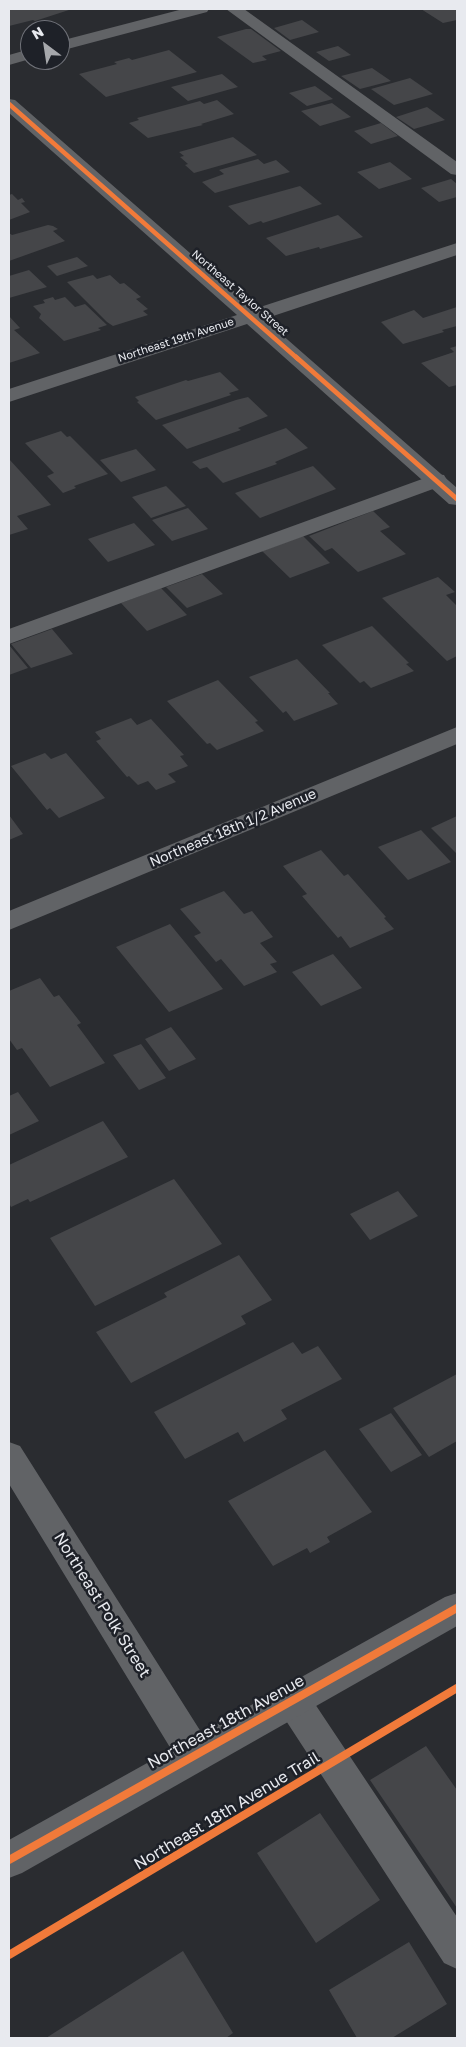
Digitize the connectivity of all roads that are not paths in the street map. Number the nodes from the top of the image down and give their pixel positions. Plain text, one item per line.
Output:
1 (201, 9) edge
2 (234, 9) edge
3 (70, 43) edge
4 (9, 104) edge
5 (457, 170) edge
6 (457, 249) edge
7 (251, 315) junction
8 (9, 396) edge
9 (436, 480) junction
10 (457, 499) edge
11 (9, 637) edge
12 (457, 734) edge
13 (9, 921) edge
14 (9, 1456) edge
15 (457, 1608) edge
16 (293, 1701) junction
17 (195, 1755) junction
18 (9, 1860) edge
19 (457, 1950) edge

1 - 3 street
2 - 5 street
4 - 7 street, Northeast Taylor Street
6 - 7 street, Northeast 19th Avenue
7 - 8 street, Northeast 19th Avenue
7 - 9 street, Northeast Taylor Street
9 - 10 street, Northeast Taylor Street
9 - 11 street
12 - 13 street, Northeast 18th 1/2 Avenue
14 - 17 street, Northeast Polk Street
15 - 16 street, Northeast 18th Avenue
16 - 17 street, Northeast 18th Avenue
16 - 19 street
17 - 18 street, Northeast 18th Avenue

